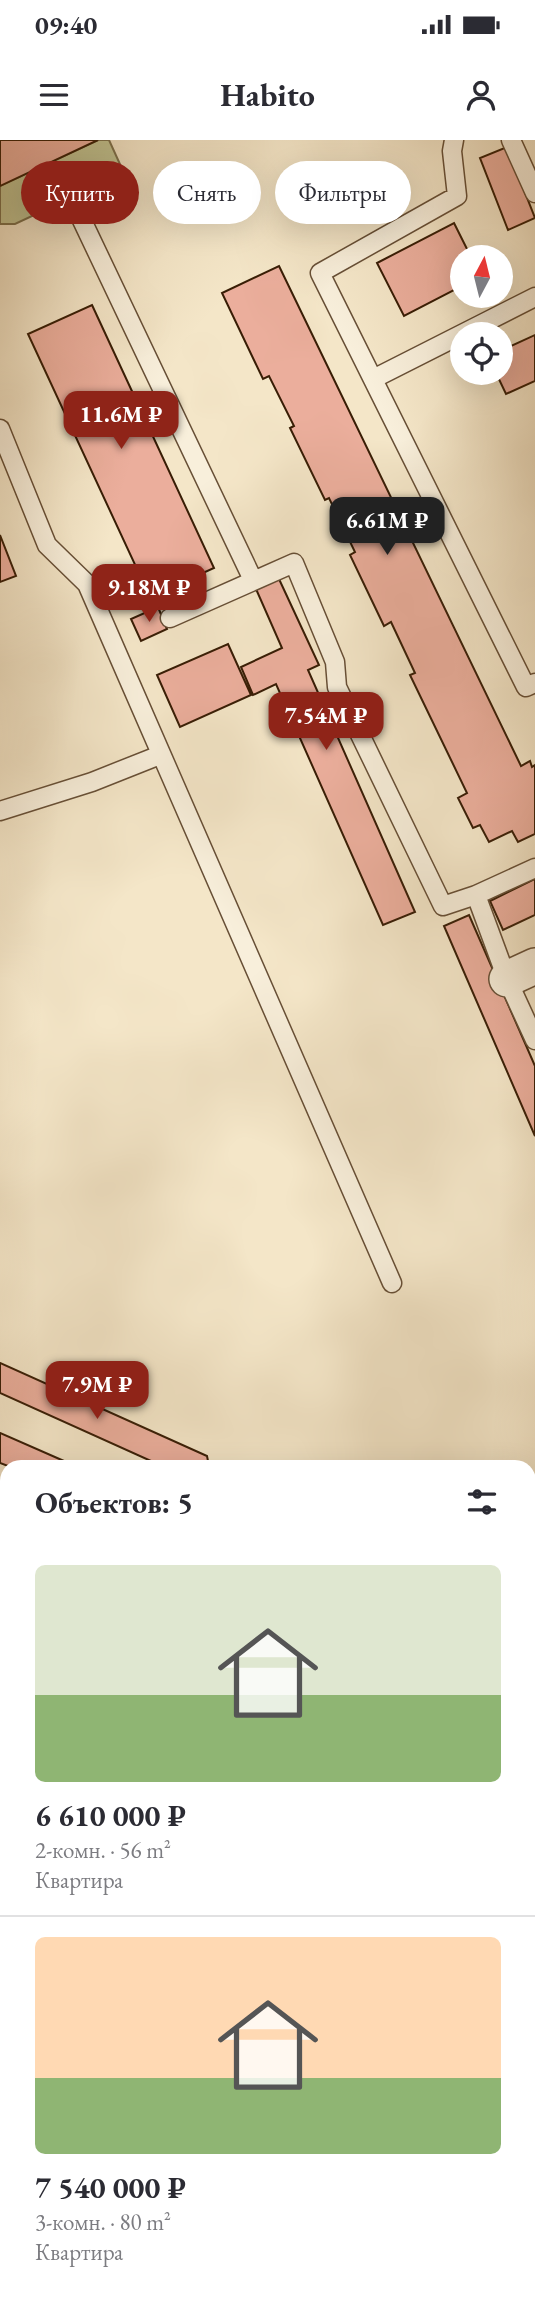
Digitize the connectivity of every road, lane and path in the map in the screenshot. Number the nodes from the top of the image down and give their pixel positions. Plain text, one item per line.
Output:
1 (454, 140) edge
2 (512, 140) edge
3 (535, 193) edge
4 (84, 224) edge
5 (535, 297) edge
6 (373, 379) junction
7 (0, 429) edge
8 (253, 580) junction
9 (170, 618) dead end
10 (535, 683) edge
11 (160, 755) junction
12 (0, 811) edge
13 (535, 868) edge
14 (476, 895) junction
15 (521, 973) edge
16 (535, 1040) edge
17 (392, 1283) dead end

1 - 6 lane
2 - 3 lane
4 - 8 lane
5 - 6 lane
6 - 10 lane
7 - 11 lane
8 - 9 lane
8 - 14 lane
11 - 12 lane
11 - 17 lane
13 - 14 lane
14 - 15 lane
15 - 16 lane

